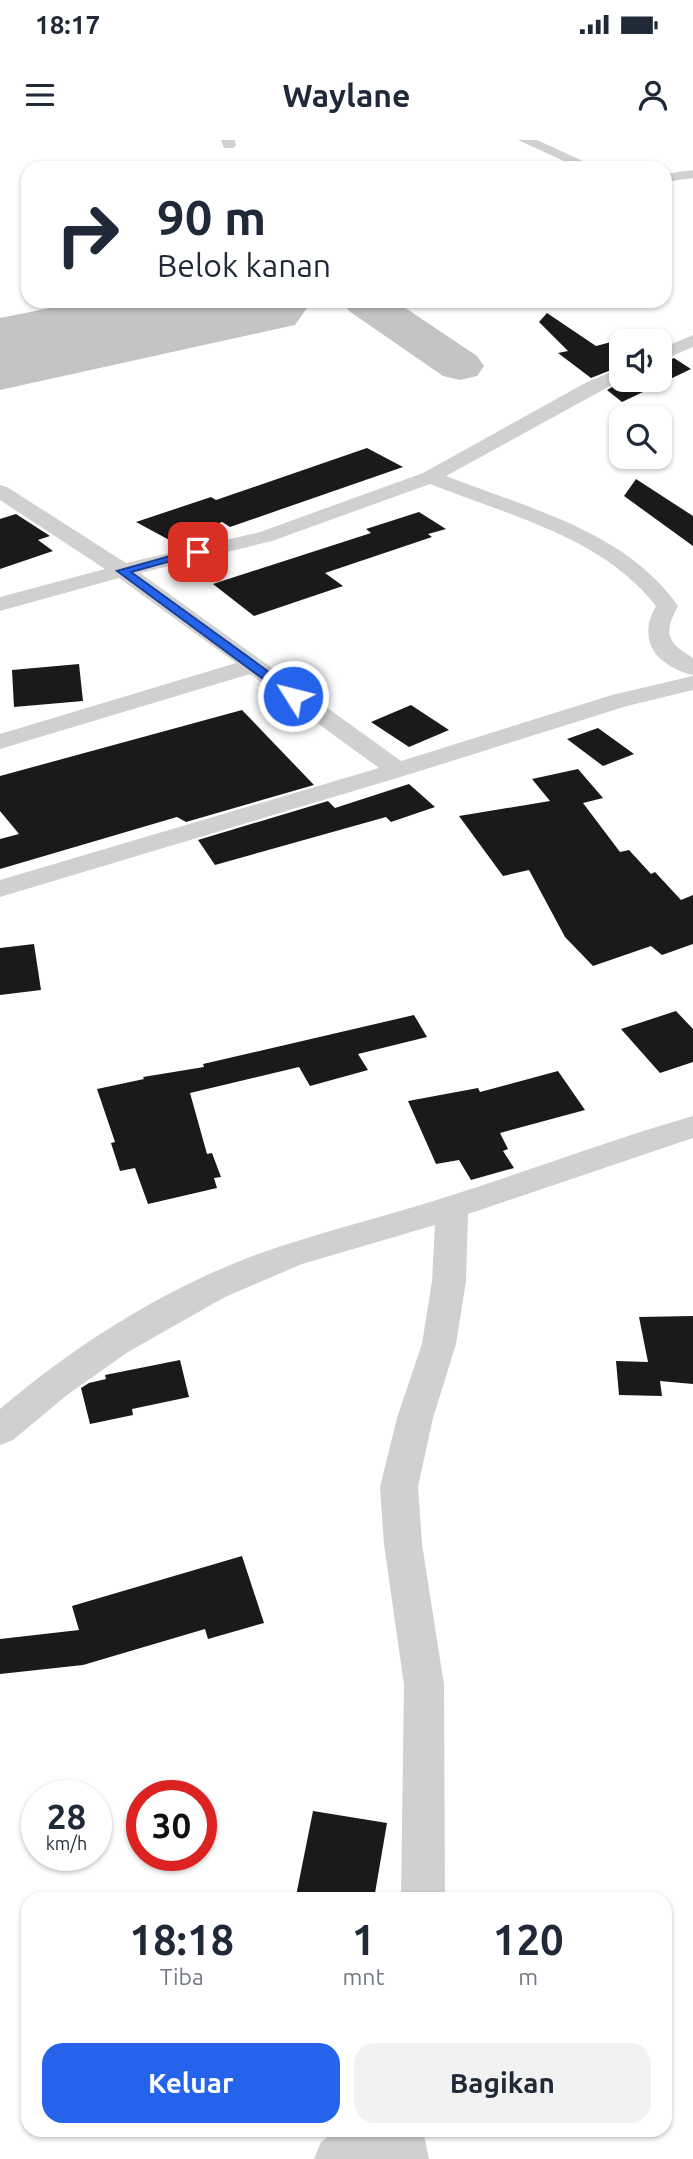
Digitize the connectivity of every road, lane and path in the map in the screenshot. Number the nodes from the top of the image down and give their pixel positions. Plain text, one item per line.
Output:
1 (525, 140) edge
2 (574, 161) edge
3 (693, 174) edge
4 (672, 177) edge
5 (693, 340) edge
6 (672, 350) edge
7 (609, 379) edge
8 (429, 477) junction
9 (0, 491) edge
10 (123, 571) junction
11 (693, 596) edge
12 (0, 604) edge
13 (667, 606) junction
14 (252, 666) junction
15 (693, 668) edge
16 (693, 683) edge
17 (0, 742) edge
18 (398, 770) junction
19 (0, 889) edge
20 (693, 1127) edge
21 (452, 1208) junction
22 (0, 1430) edge
23 (423, 1892) edge
24 (368, 2137) edge
25 (401, 2137) edge
26 (338, 2159) edge
27 (405, 2159) edge

1 - 2 street
3 - 4 street
5 - 6 street
7 - 8 street
8 - 10 street
8 - 13 street
9 - 10 street
10 - 12 street
10 - 14 street
11 - 13 street
13 - 15 street
14 - 17 street
14 - 18 street
16 - 18 street
18 - 19 street
20 - 21 street
21 - 22 street
21 - 23 street
24 - 26 street
25 - 27 street

